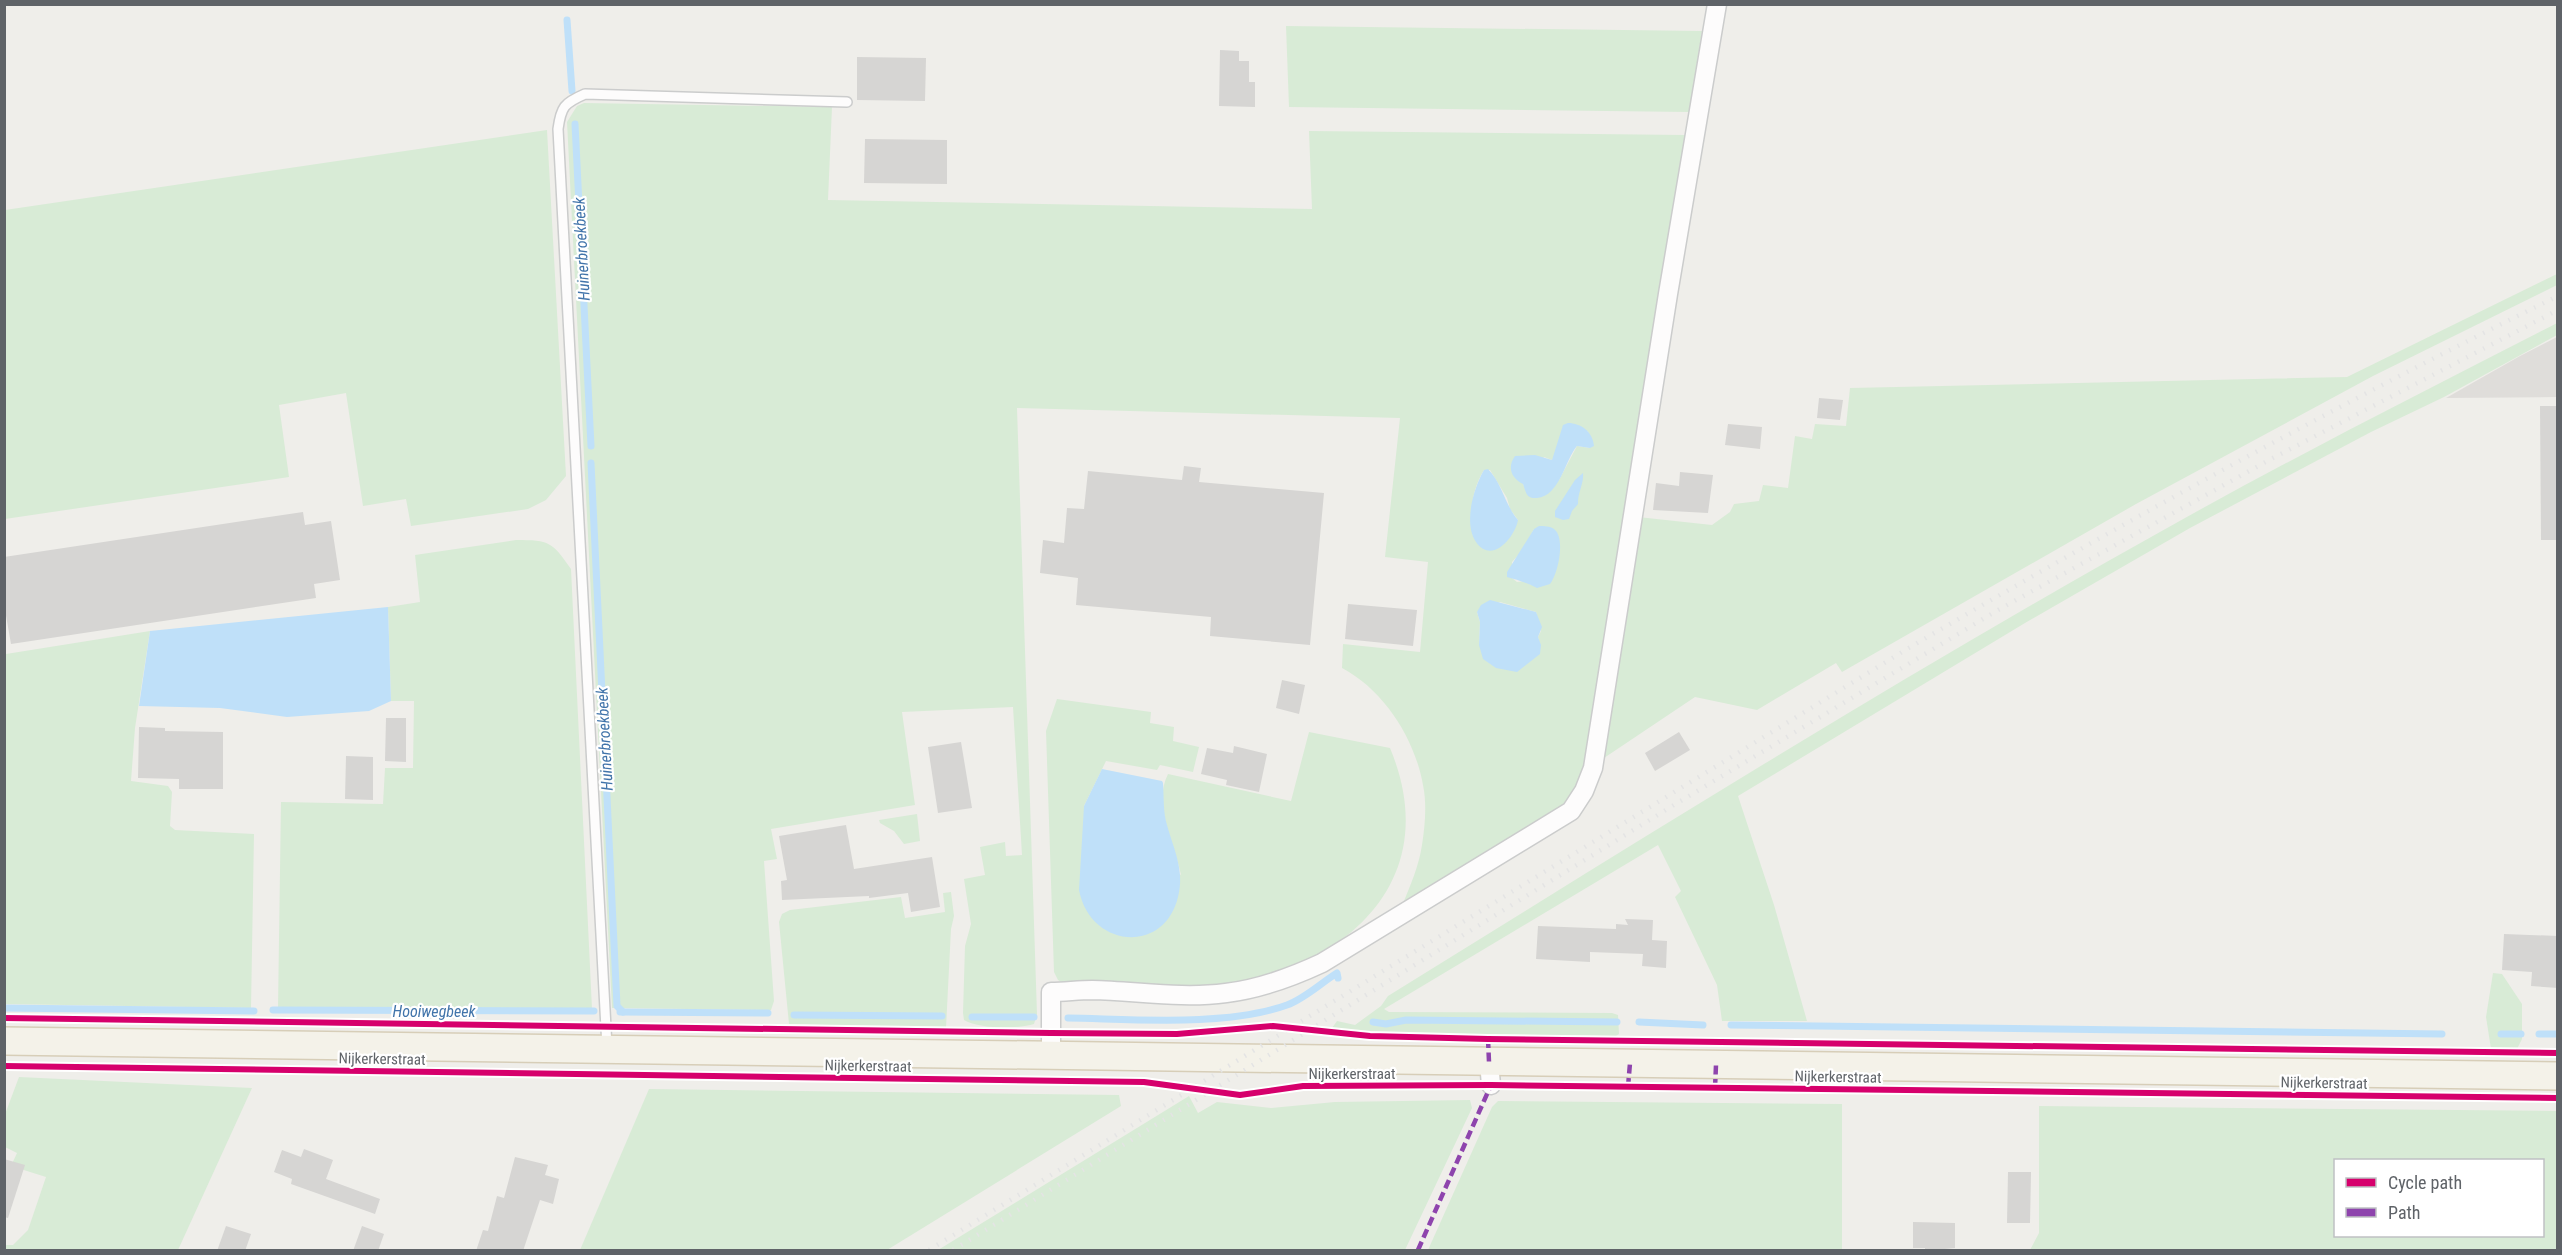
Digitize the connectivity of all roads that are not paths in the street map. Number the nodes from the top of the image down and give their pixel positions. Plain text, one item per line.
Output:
1 (1717, 4) edge
2 (847, 102) dead end
3 (4, 1041) edge
4 (607, 1049) junction
5 (1050, 1054) junction
6 (2558, 1076) edge

1 - 5 street
2 - 4 lane
3 - 4 main road, Nijkerkerstraat
4 - 5 main road, Nijkerkerstraat
5 - 6 main road, Nijkerkerstraat

